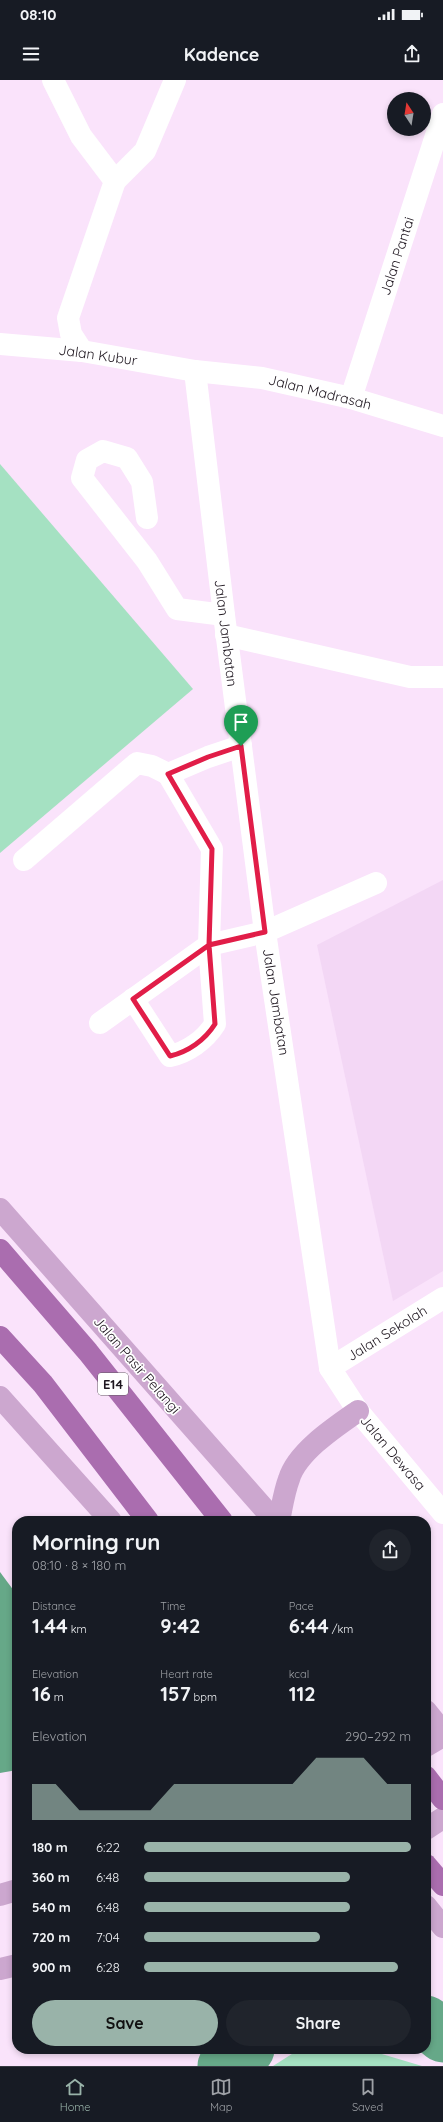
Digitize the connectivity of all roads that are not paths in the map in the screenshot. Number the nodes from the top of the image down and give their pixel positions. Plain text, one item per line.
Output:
1 (52, 80) edge
2 (175, 80) edge
3 (443, 114) edge
4 (115, 182) junction
5 (0, 344) edge
6 (82, 351) junction
7 (195, 371) junction
8 (351, 398) junction
9 (443, 426) edge
10 (147, 518) dead end
11 (225, 625) junction
12 (443, 678) edge
13 (241, 746) junction
14 (168, 774) junction
15 (24, 860) dead end
16 (376, 883) dead end
17 (265, 932) junction
18 (209, 945) junction
19 (133, 999) junction
20 (100, 1023) dead end
21 (0, 1209) edge
22 (0, 1250) edge
23 (443, 1298) edge
24 (0, 1337) edge
25 (330, 1368) junction
26 (0, 1397) edge
27 (358, 1411) junction
28 (443, 1513) edge
29 (107, 1516) edge
30 (144, 1516) edge
31 (218, 1516) edge
32 (271, 1516) edge
33 (280, 1516) edge
34 (431, 1717) edge
35 (443, 1732) edge
36 (443, 1736) edge
37 (431, 1743) edge
38 (431, 1783) edge
39 (443, 1799) edge
40 (443, 1818) edge
41 (431, 1826) edge
42 (431, 1871) edge
43 (443, 1885) edge
44 (12, 1891) edge
45 (0, 1895) edge
46 (12, 1965) edge
47 (0, 1969) edge

1 - 4 street
2 - 4 street
3 - 8 street, Jalan Pantai
4 - 6 street
5 - 6 street, Jalan Kubur
6 - 7 street, Jalan Kubur
7 - 8 street, Jalan Madrasah
7 - 11 street, Jalan Jambatan
8 - 9 street, Jalan Madrasah
10 - 11 street
11 - 12 street
11 - 13 street, Jalan Jambatan
13 - 14 street
13 - 17 street, Jalan Jambatan
14 - 15 street
14 - 18 street
16 - 17 street
17 - 18 street
17 - 25 street, Jalan Jambatan
18 - 19 street
18 - 19 street
19 - 20 street
21 - 32 main road, Jalan Pasir Pelangi
22 - 31 highway, E14
23 - 25 street, Jalan Sekolah
24 - 30 highway
25 - 27 street, Jalan Jambatan
26 - 29 main road
27 - 28 street, Jalan Dewasa
27 - 33 main road
34 - 35 main road
36 - 37 main road
38 - 39 highway
40 - 41 main road
42 - 43 highway
44 - 45 main road
46 - 47 main road

